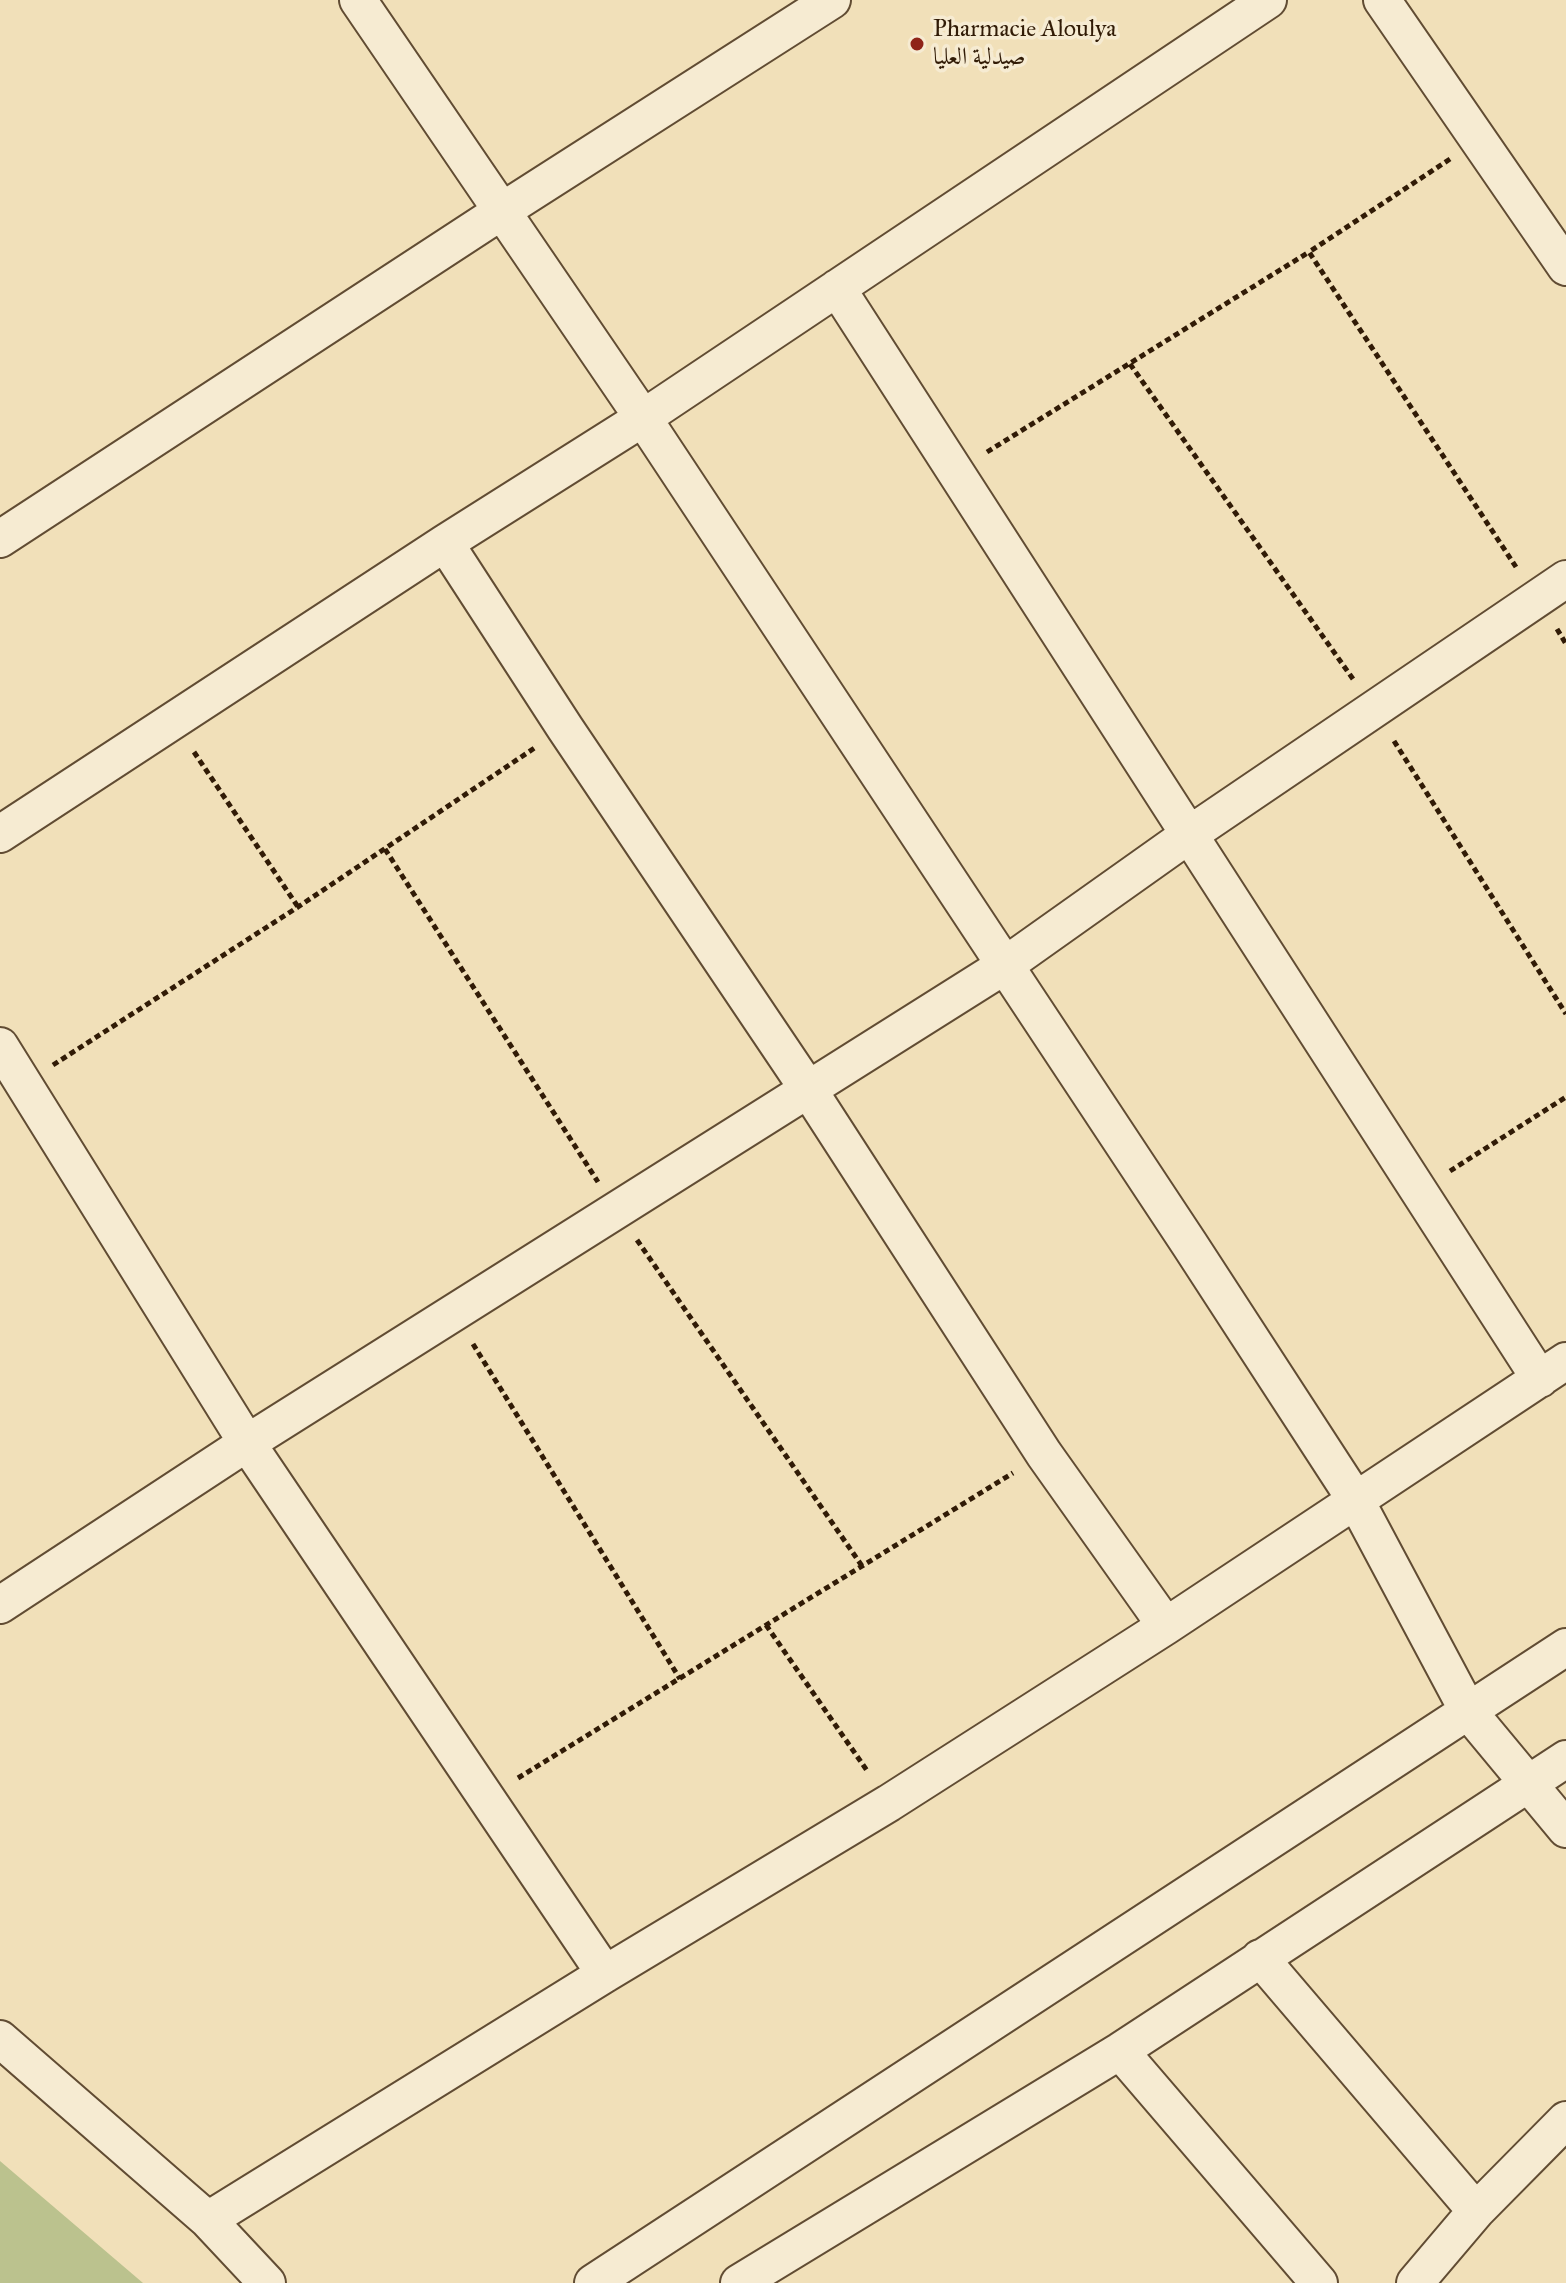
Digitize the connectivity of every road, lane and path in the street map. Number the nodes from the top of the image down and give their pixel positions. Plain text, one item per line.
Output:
1 (358, 0) edge
2 (832, 0) edge
3 (1268, 0) edge
4 (1382, 0) edge
5 (1477, 140) junction
6 (502, 211) junction
7 (1309, 252) junction
8 (1566, 267) edge
9 (837, 288) junction
10 (1130, 364) junction
11 (643, 418) junction
12 (956, 472) junction
13 (0, 539) edge
14 (445, 543) junction
15 (1551, 588) edge
16 (1375, 710) junction
17 (173, 720) junction
18 (565, 728) junction
19 (0, 834) edge
20 (1190, 834) junction
21 (298, 907) junction
22 (1004, 966) junction
23 (1566, 1014) edge
24 (0, 1046) edge
25 (25, 1083) junction
26 (808, 1089) junction
27 (1566, 1097) edge
28 (1419, 1191) junction
29 (454, 1312) junction
30 (1553, 1370) edge
31 (247, 1443) junction
32 (1044, 1454) junction
33 (1355, 1499) junction
34 (0, 1605) edge
35 (766, 1625) junction
36 (1166, 1626) junction
37 (1566, 1647) edge
38 (680, 1679) junction
39 (1468, 1711) junction
40 (1566, 1759) edge
41 (1528, 1785) junction
42 (486, 1798) junction
43 (889, 1803) junction
44 (1566, 1829) edge
45 (1260, 1958) junction
46 (605, 1974) junction
47 (0, 2039) edge
48 (1120, 2051) junction
49 (1566, 2120) edge
50 (1476, 2211) junction
51 (208, 2220) junction
52 (267, 2283) edge
53 (593, 2283) edge
54 (739, 2283) edge
55 (1319, 2283) edge
56 (1415, 2283) edge

1 - 6 street
2 - 6 street
3 - 9 street
4 - 5 street
5 - 7 path
5 - 8 street
6 - 11 street
6 - 13 street
7 - 10 path
7 - 15 path
9 - 11 street
9 - 12 street
10 - 12 path
10 - 16 path
11 - 14 street
11 - 22 street
12 - 20 street
14 - 17 street
14 - 18 street
15 - 16 street
16 - 20 street
16 - 23 path
17 - 19 street
17 - 21 path
18 - 21 path
18 - 26 street
20 - 22 street
20 - 28 street
21 - 25 path
22 - 26 street
22 - 33 street
24 - 25 street
25 - 31 street
26 - 29 street
26 - 32 street
27 - 28 path
28 - 30 street
29 - 31 street
29 - 38 path
30 - 33 street
31 - 34 street
31 - 42 street
32 - 35 path
32 - 36 street
33 - 36 street
33 - 39 street
35 - 38 path
35 - 43 path
36 - 43 street
37 - 39 street
38 - 42 path
39 - 41 street
39 - 53 street
40 - 41 street
41 - 44 street
41 - 45 street
42 - 46 street
43 - 46 street
45 - 48 street
45 - 50 street
46 - 51 street
47 - 51 street
48 - 54 street
48 - 55 street
49 - 50 street
50 - 56 street
51 - 52 street

